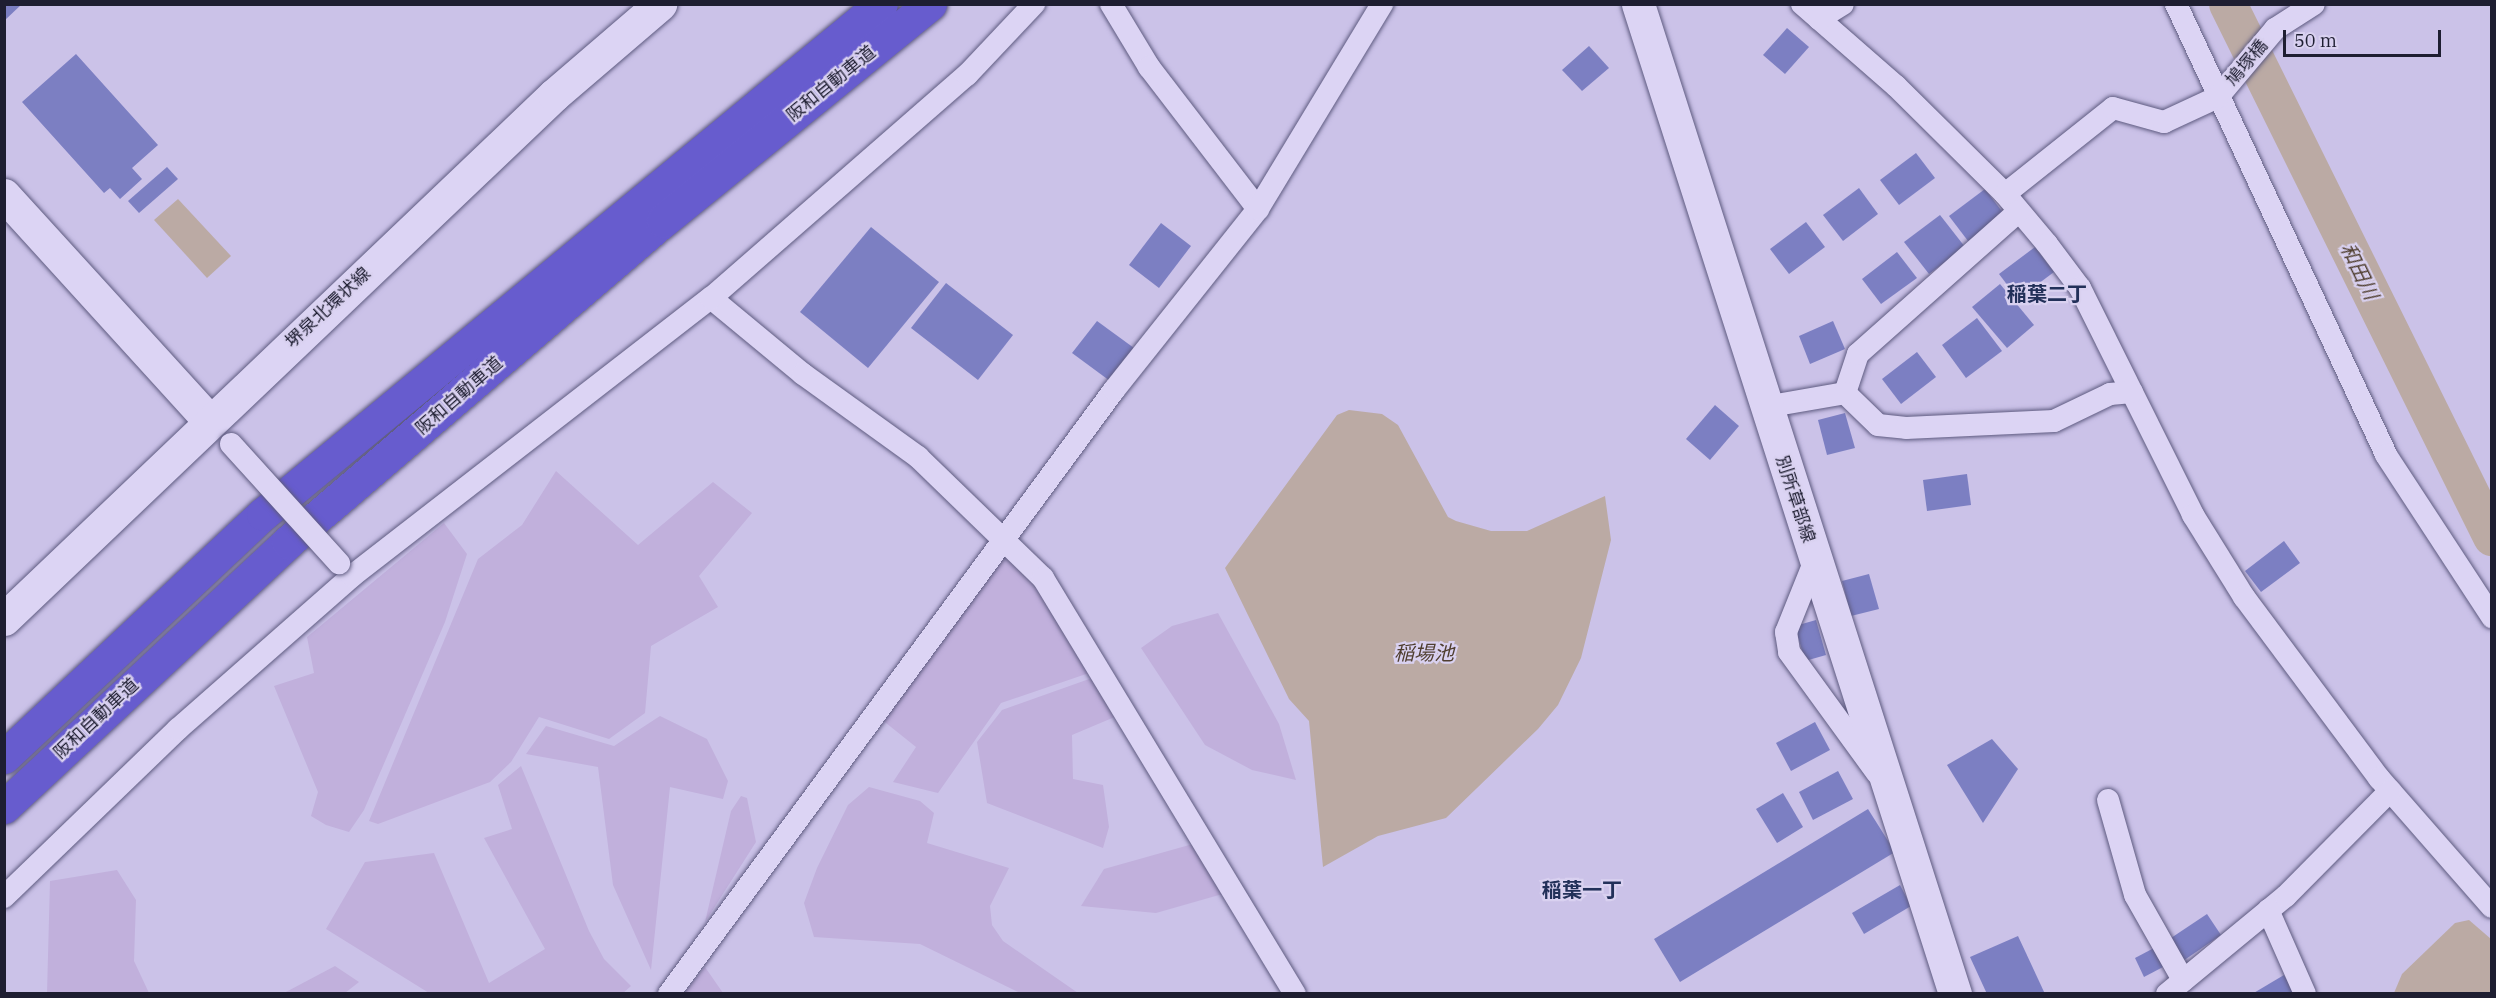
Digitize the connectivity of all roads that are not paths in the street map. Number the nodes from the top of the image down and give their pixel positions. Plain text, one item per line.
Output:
1 (660, 4) edge
2 (881, 4) edge
3 (930, 4) edge
4 (1034, 4) edge
5 (1112, 4) edge
6 (1382, 4) edge
7 (1638, 4) edge
8 (1843, 4) edge
9 (2176, 4) edge
10 (2314, 4) edge
11 (1810, 12) edge
12 (2218, 97) junction
13 (4, 195) edge
14 (2012, 202) junction
15 (1258, 209) junction
16 (711, 298) junction
17 (2132, 392) junction
18 (1845, 393) junction
19 (1765, 406) junction
20 (209, 420) junction
21 (1006, 537) junction
22 (1815, 560) junction
23 (346, 569) junction
24 (2492, 618) edge
25 (4, 619) edge
26 (4, 757) edge
27 (1890, 791) junction
28 (2390, 791) junction
29 (2108, 800) dead end
30 (4, 807) edge
31 (4, 897) edge
32 (2492, 907) edge
33 (2268, 910) junction
34 (2175, 987) edge
35 (669, 993) edge
36 (1295, 993) edge
37 (1955, 993) edge
38 (2305, 993) edge

1 - 20 main road, 堺泉北環状線
2 - 26 highway, 阪和自動車道
3 - 30 highway, 阪和自動車道
4 - 16 street
5 - 15 street
6 - 15 street
7 - 19 main road, 別所草部線
8 - 11 street
9 - 12 street
10 - 12 street, 鳩塚橋
11 - 14 street
12 - 14 street
12 - 24 street
13 - 20 main road
14 - 17 street
14 - 18 street
15 - 21 street
16 - 21 street
16 - 23 street
17 - 18 street
17 - 28 street
18 - 19 street
19 - 22 main road, 別所草部線
20 - 23 street, bridge
20 - 25 main road, 堺泉北環状線
21 - 35 street
21 - 36 street
22 - 27 main road, 別所草部線
22 - 27 street
23 - 31 street
27 - 37 main road, 別所草部線
28 - 32 street
28 - 33 street
29 - 34 street
33 - 34 street
33 - 38 street

